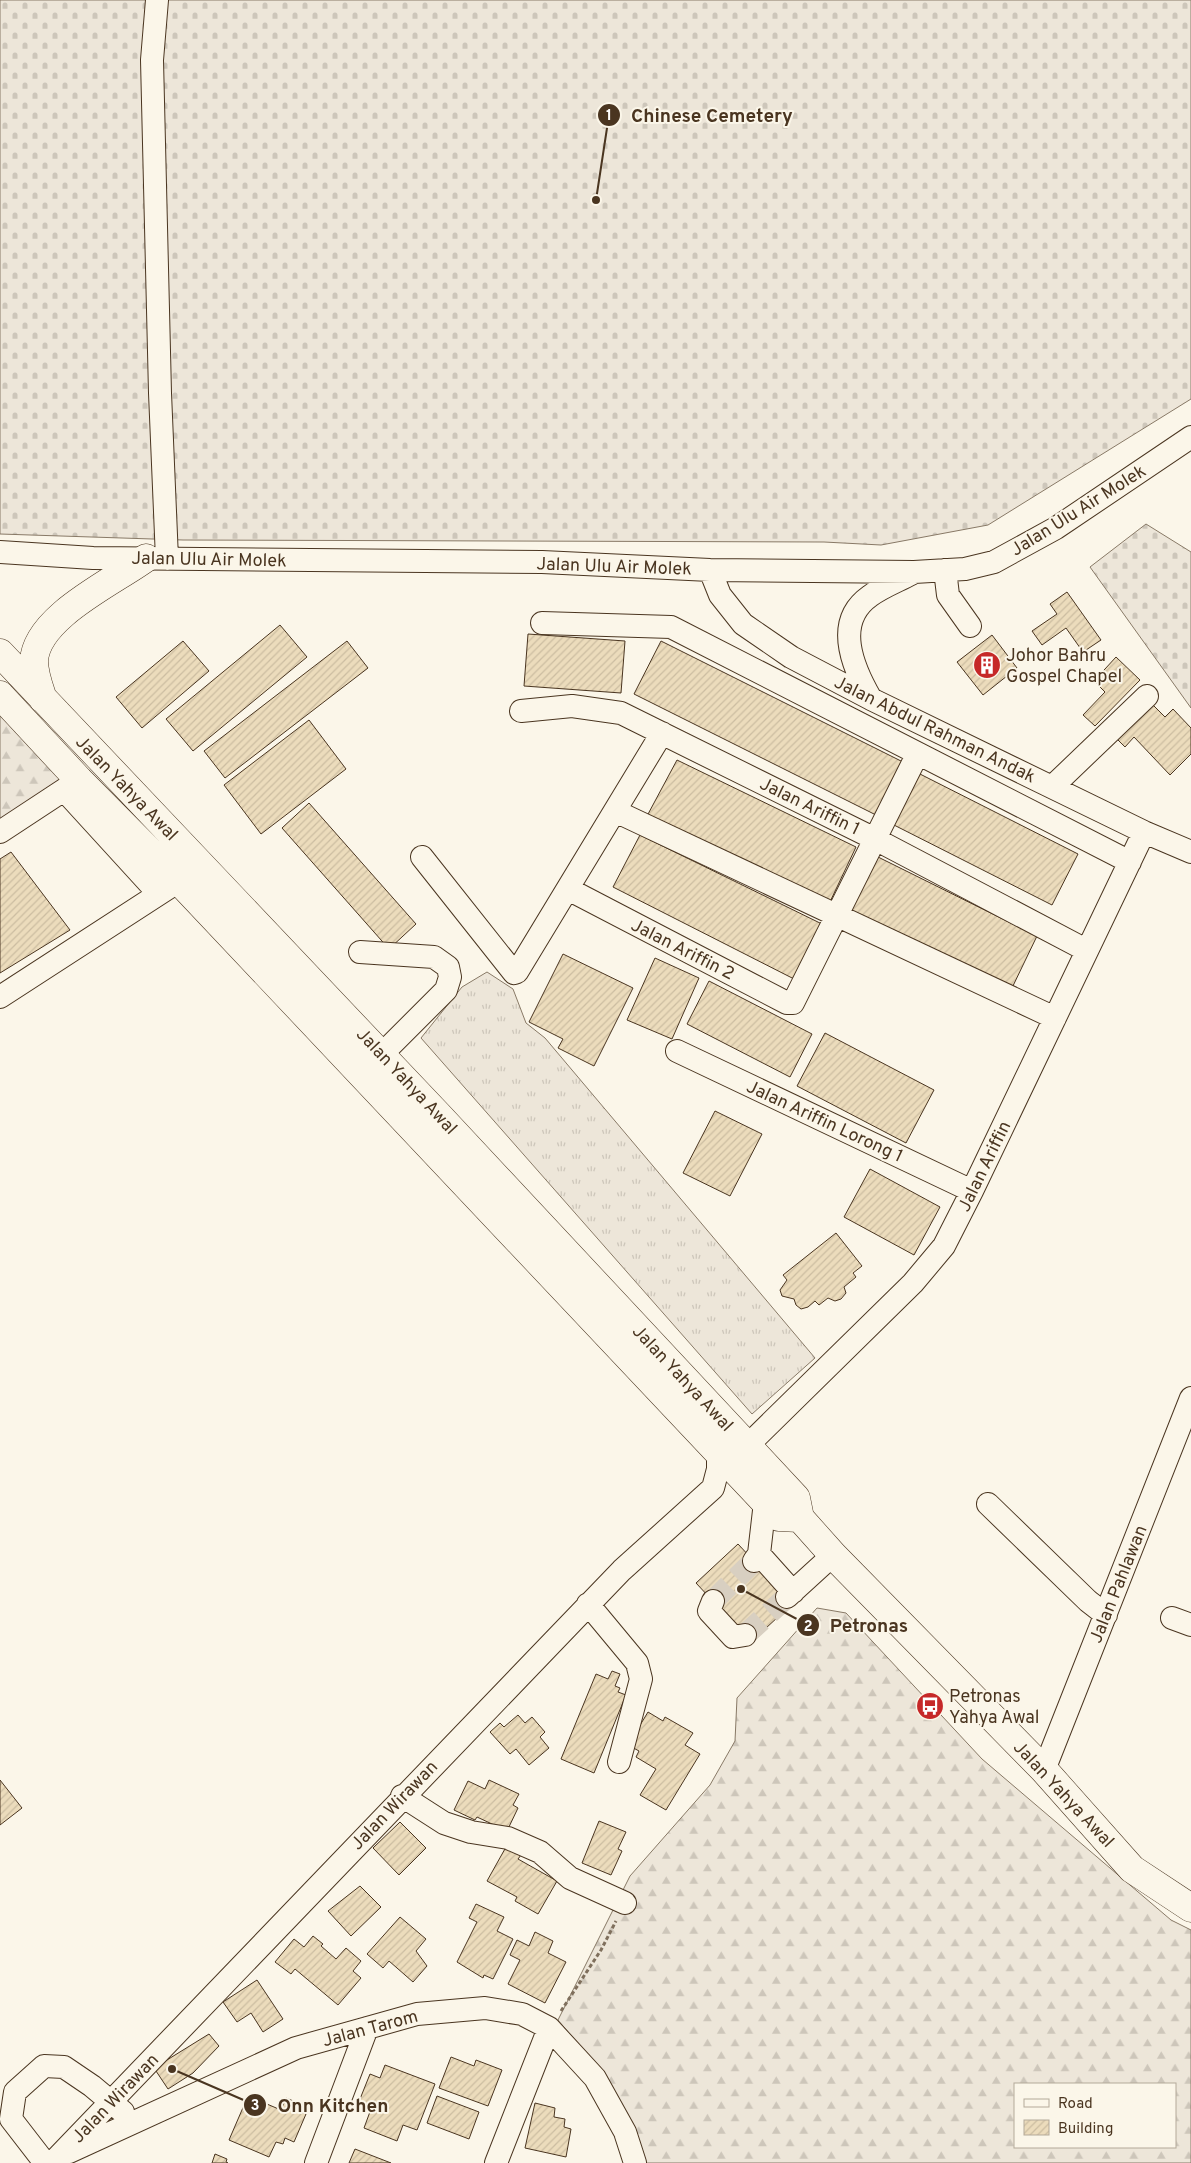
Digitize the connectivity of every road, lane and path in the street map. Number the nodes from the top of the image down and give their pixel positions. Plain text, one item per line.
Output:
1 (157, 0) edge
2 (1191, 437) edge
3 (0, 552) edge
4 (156, 558) junction
5 (710, 570) junction
6 (945, 570) junction
7 (914, 572) junction
8 (542, 623) dead end
9 (970, 626) dead end
10 (0, 654) edge
11 (0, 695) edge
12 (1147, 696) dead end
13 (871, 699) junction
14 (43, 700) junction
15 (521, 711) dead end
16 (662, 733) junction
17 (917, 754) junction
18 (1052, 786) junction
19 (58, 794) junction
20 (615, 811) junction
21 (0, 832) edge
22 (1144, 832) junction
23 (875, 839) junction
24 (1191, 852) edge
25 (422, 857) dead end
26 (1130, 862) junction
27 (568, 889) junction
28 (155, 896) junction
29 (837, 916) junction
30 (1086, 950) junction
31 (360, 952) dead end
32 (0, 998) edge
33 (1055, 1018) junction
34 (677, 1051) dead end
35 (381, 1055) junction
36 (972, 1191) junction
37 (1191, 1398) edge
38 (747, 1446) junction
39 (718, 1452) junction
40 (713, 1488) junction
41 (760, 1497) junction
42 (988, 1504) dead end
43 (800, 1518) junction
44 (833, 1555) junction
45 (713, 1601) dead end
46 (588, 1604) junction
47 (1106, 1615) junction
48 (744, 1635) dead end
49 (619, 1762) dead end
50 (1044, 1770) junction
51 (402, 1796) junction
52 (625, 1903) joint
53 (1191, 1908) edge
54 (367, 2028) junction
55 (550, 2028) junction
56 (112, 2102) junction
57 (142, 2120) junction
58 (52, 2161) edge
59 (316, 2163) edge
60 (496, 2163) edge
61 (635, 2163) edge

1 - 4 street
2 - 6 street, Jalan Ulu Air Molek
3 - 4 street, Jalan Ulu Air Molek
4 - 5 street, Jalan Ulu Air Molek
4 - 14 main road
5 - 7 street, Jalan Ulu Air Molek
5 - 13 street, Jalan Abdul Rahman Andak
6 - 7 street, Jalan Ulu Air Molek
6 - 9 street
7 - 13 street
8 - 17 street
10 - 14 main road, Jalan Yahya Awal
11 - 19 main road, Jalan Yahya Awal
12 - 18 street
13 - 18 street, Jalan Abdul Rahman Andak
14 - 35 main road, Jalan Yahya Awal
15 - 16 street, Jalan Ariffin 1
16 - 20 street
16 - 23 street, Jalan Ariffin 1
17 - 23 street
17 - 26 street
18 - 22 street, Jalan Abdul Rahman Andak
19 - 21 street
19 - 28 main road, Jalan Yahya Awal
20 - 27 street
20 - 29 street
22 - 24 street, Jalan Abdul Rahman Andak
22 - 26 street, Jalan Ariffin
23 - 29 street
23 - 30 street, Jalan Ariffin 1
25 - 27 street
26 - 30 street, Jalan Ariffin
27 - 29 street, Jalan Ariffin 2
28 - 32 street
28 - 39 main road, Jalan Yahya Awal
29 - 33 street
30 - 33 street, Jalan Ariffin
31 - 35 street
33 - 36 street, Jalan Ariffin
34 - 36 street, Jalan Ariffin Lorong 1
35 - 38 main road, Jalan Yahya Awal
36 - 38 street, Jalan Ariffin
37 - 47 street, Jalan Pahlawan
38 - 43 main road, Jalan Yahya Awal
39 - 40 street
39 - 41 main road, Jalan Yahya Awal
40 - 41 street
40 - 46 street, Jalan Wirawan
41 - 43 main road, Jalan Yahya Awal
41 - 44 street
42 - 47 street
43 - 44 main road, Jalan Yahya Awal
44 - 50 main road, Jalan Yahya Awal
45 - 48 street
46 - 49 street
46 - 51 street, Jalan Wirawan
47 - 50 street, Jalan Pahlawan
50 - 53 main road, Jalan Yahya Awal
51 - 52 street
51 - 56 street, Jalan Wirawan
52 - 55 path
54 - 55 street, Jalan Tarom
54 - 57 street, Jalan Tarom
54 - 59 street
55 - 60 street
55 - 61 street, Jalan Tarom
56 - 57 street
56 - 58 street, Jalan Wirawan
56 - 58 street
57 - 58 street, Jalan Tarom

